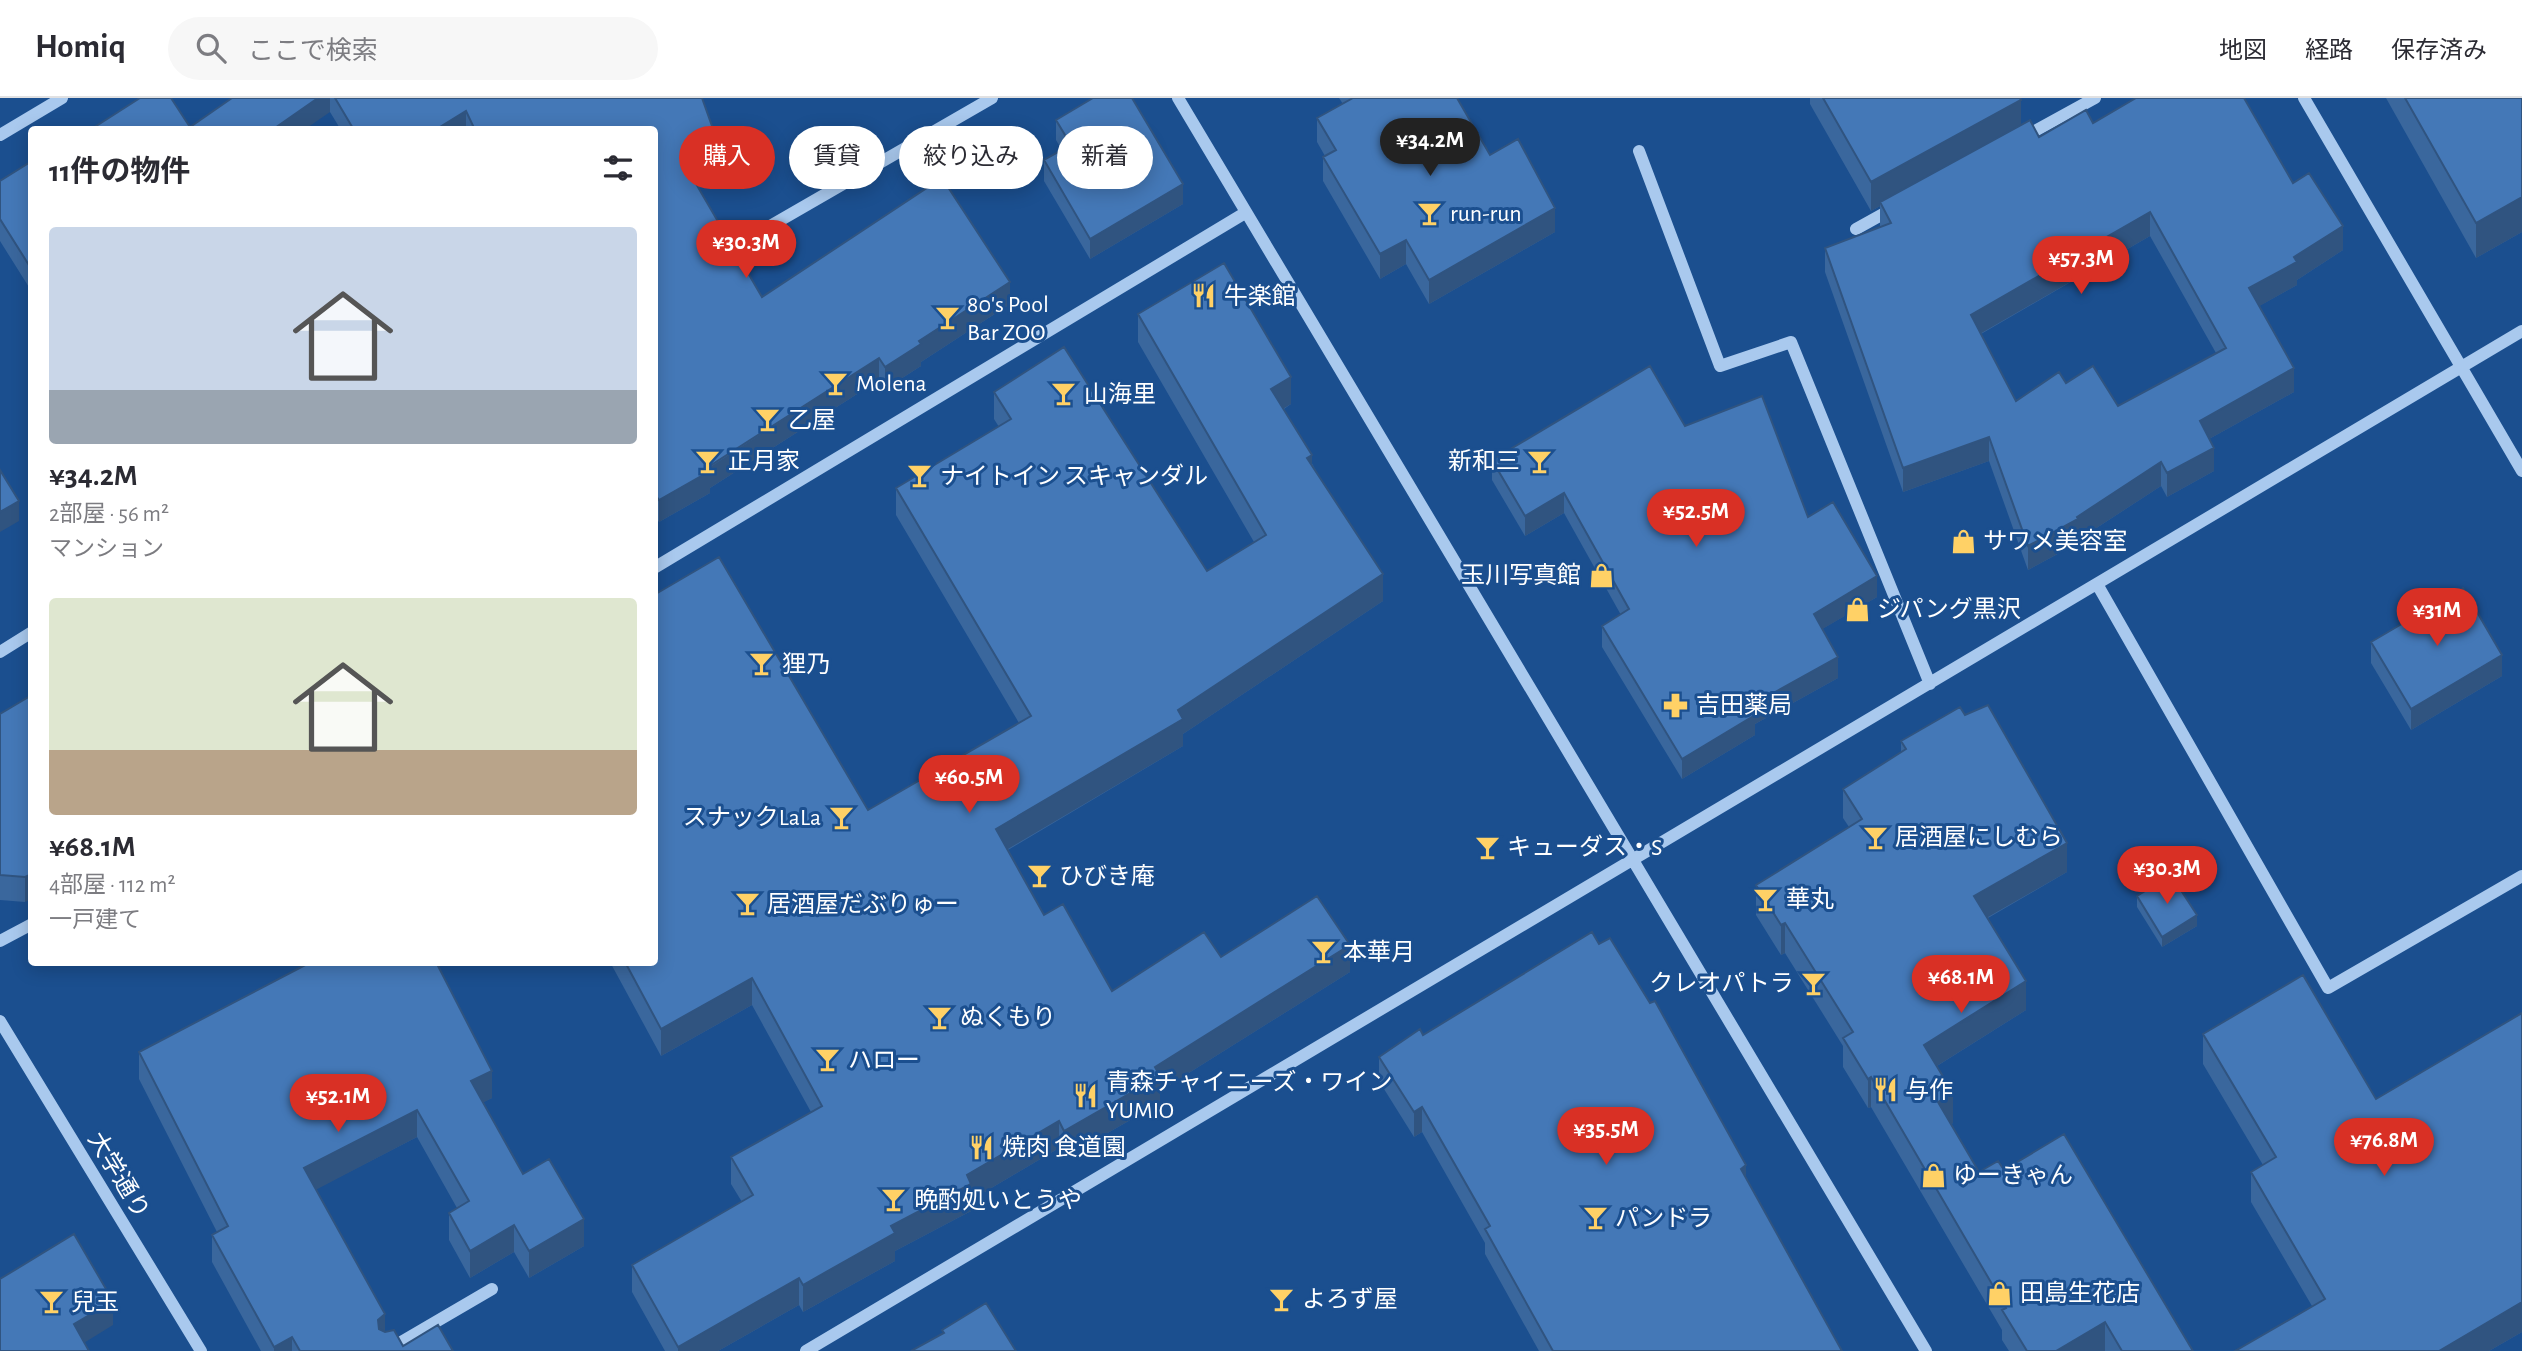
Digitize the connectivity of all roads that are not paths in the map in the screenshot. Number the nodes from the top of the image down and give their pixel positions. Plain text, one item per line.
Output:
1 (62, 98) edge
2 (992, 98) edge
3 (1178, 98) edge
4 (2095, 98) edge
5 (2304, 98) edge
6 (0, 135) edge
7 (2011, 144) edge
8 (1639, 151) dead end
9 (1904, 202) edge
10 (1245, 213) junction
11 (1856, 229) dead end
12 (753, 236) dead end
13 (2522, 331) edge
14 (2461, 368) junction
15 (2522, 471) edge
16 (658, 566) edge
17 (2097, 584) junction
18 (28, 634) edge
19 (0, 652) edge
20 (1930, 684) junction
21 (1634, 860) junction
22 (2522, 876) edge
23 (28, 925) edge
24 (0, 942) edge
25 (0, 1021) edge
26 (492, 1289) dead end
27 (201, 1351) edge
28 (386, 1351) edge
29 (806, 1351) edge
30 (1926, 1351) edge

1 - 6 street
2 - 12 street
3 - 10 street
4 - 7 street
5 - 14 street
8 - 20 street
9 - 11 street
10 - 16 street
10 - 21 street
13 - 14 street
14 - 15 street
14 - 17 street
17 - 20 street
17 - 22 street
18 - 19 street
20 - 21 street
21 - 29 street
21 - 30 street
23 - 24 street
25 - 27 street, 大学通り
26 - 28 street

